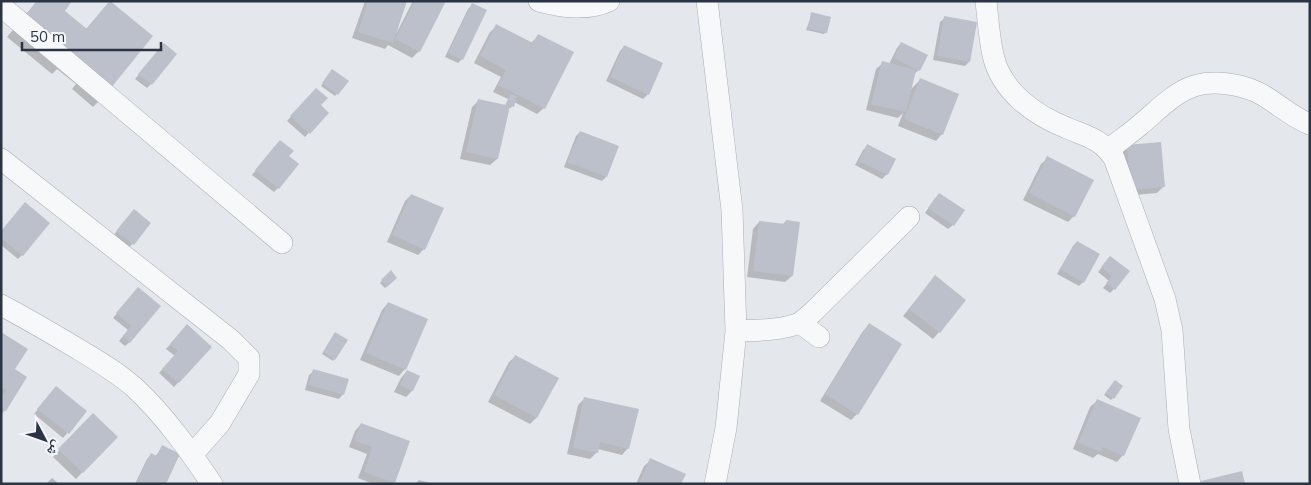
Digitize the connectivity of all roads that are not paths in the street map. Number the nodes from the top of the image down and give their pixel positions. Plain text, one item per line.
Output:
1 (539, 1) edge
2 (609, 1) edge
3 (707, 1) edge
4 (986, 1) edge
5 (1, 6) edge
6 (1310, 124) edge
7 (1108, 150) junction
8 (1, 159) edge
9 (909, 217) dead end
10 (282, 243) dead end
11 (1, 305) edge
12 (800, 323) junction
13 (736, 331) junction
14 (819, 338) dead end
15 (192, 455) junction
16 (212, 484) edge
17 (715, 484) edge
18 (1190, 484) edge

1 - 2 street
3 - 13 street
4 - 7 street
5 - 10 street
6 - 7 street
7 - 18 street
8 - 15 street
9 - 12 street
11 - 15 street
12 - 13 street
12 - 14 street
13 - 17 street
15 - 16 street

